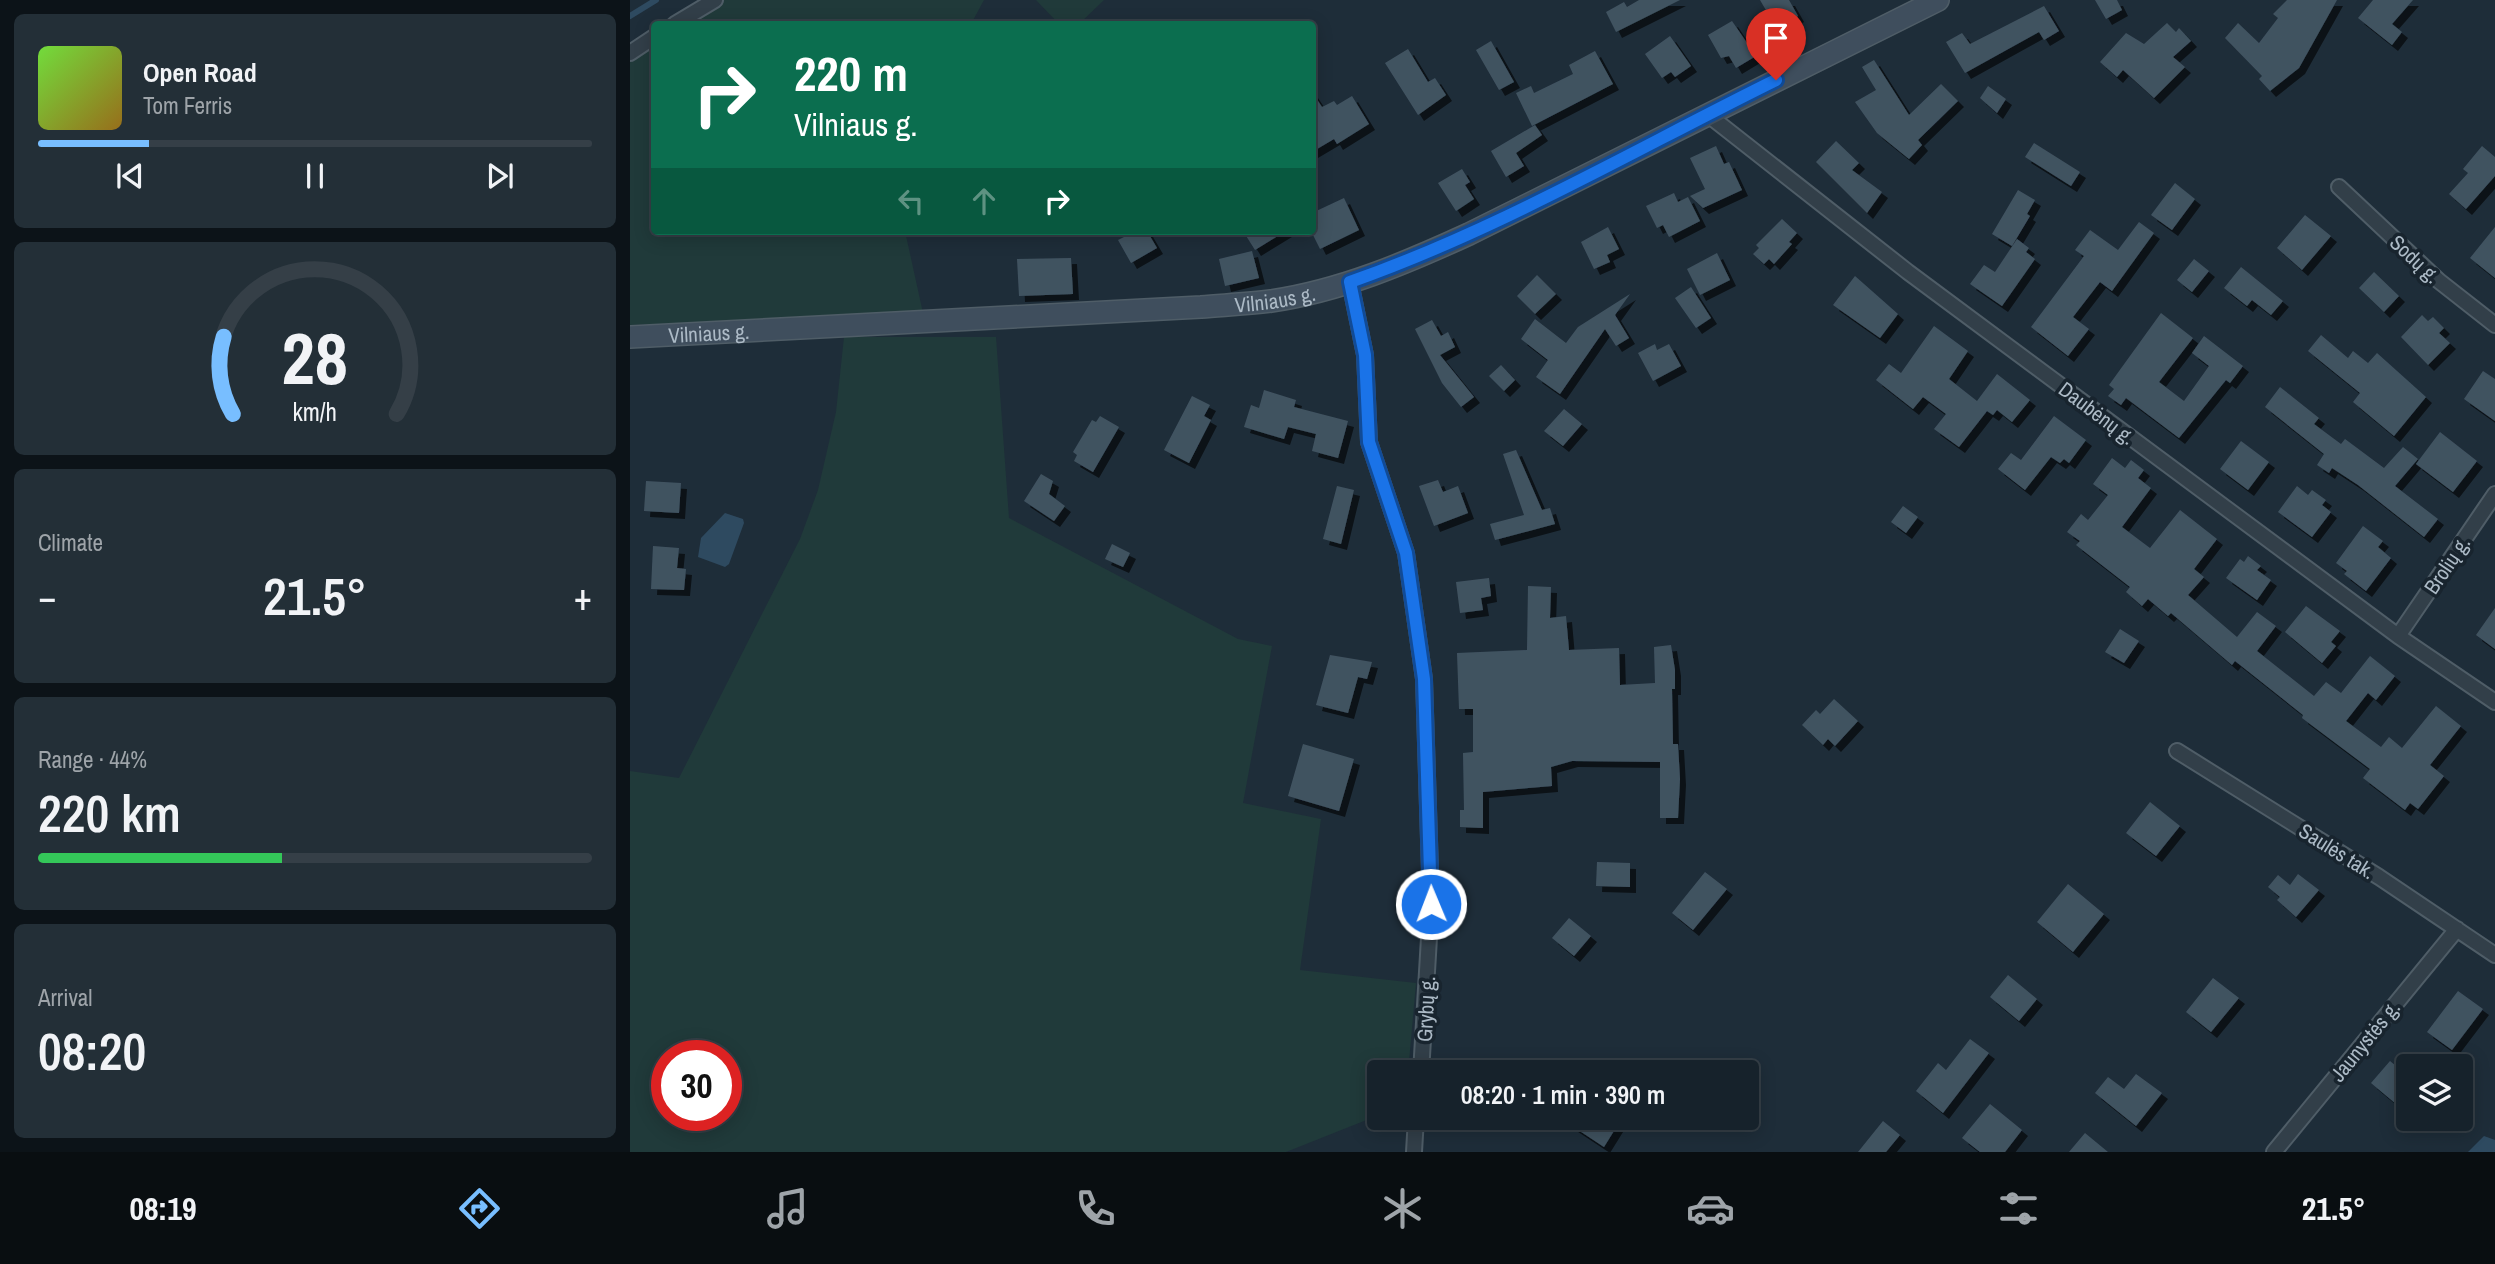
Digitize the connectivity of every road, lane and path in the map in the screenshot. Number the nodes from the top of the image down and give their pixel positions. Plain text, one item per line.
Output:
1 (715, 0) edge
2 (1938, 0) edge
3 (680, 21) edge
4 (651, 39) edge
5 (630, 53) edge
6 (1707, 114) junction
7 (2339, 187) dead end
8 (1350, 282) junction
9 (2495, 325) edge
10 (630, 337) edge
11 (2495, 494) edge
12 (2398, 636) junction
13 (2495, 702) edge
14 (2177, 751) dead end
15 (2457, 929) junction
16 (2495, 955) edge
17 (1422, 1060) edge
18 (1415, 1130) edge
19 (1413, 1152) edge
20 (2274, 1152) edge

1 - 3 street
2 - 6 main road, Vilniaus g.
4 - 5 street
6 - 8 main road, Vilniaus g.
6 - 12 street, Daubėnų g.
7 - 9 street, Sodų g.
8 - 10 main road, Vilniaus g.
8 - 17 street, Grybų g.
11 - 12 street, Brolių g.
12 - 13 street, Daubėnų g.
14 - 15 street, Saulės tak.
15 - 16 street, Saulės tak.
15 - 20 street, Jaunystės g.
18 - 19 street

